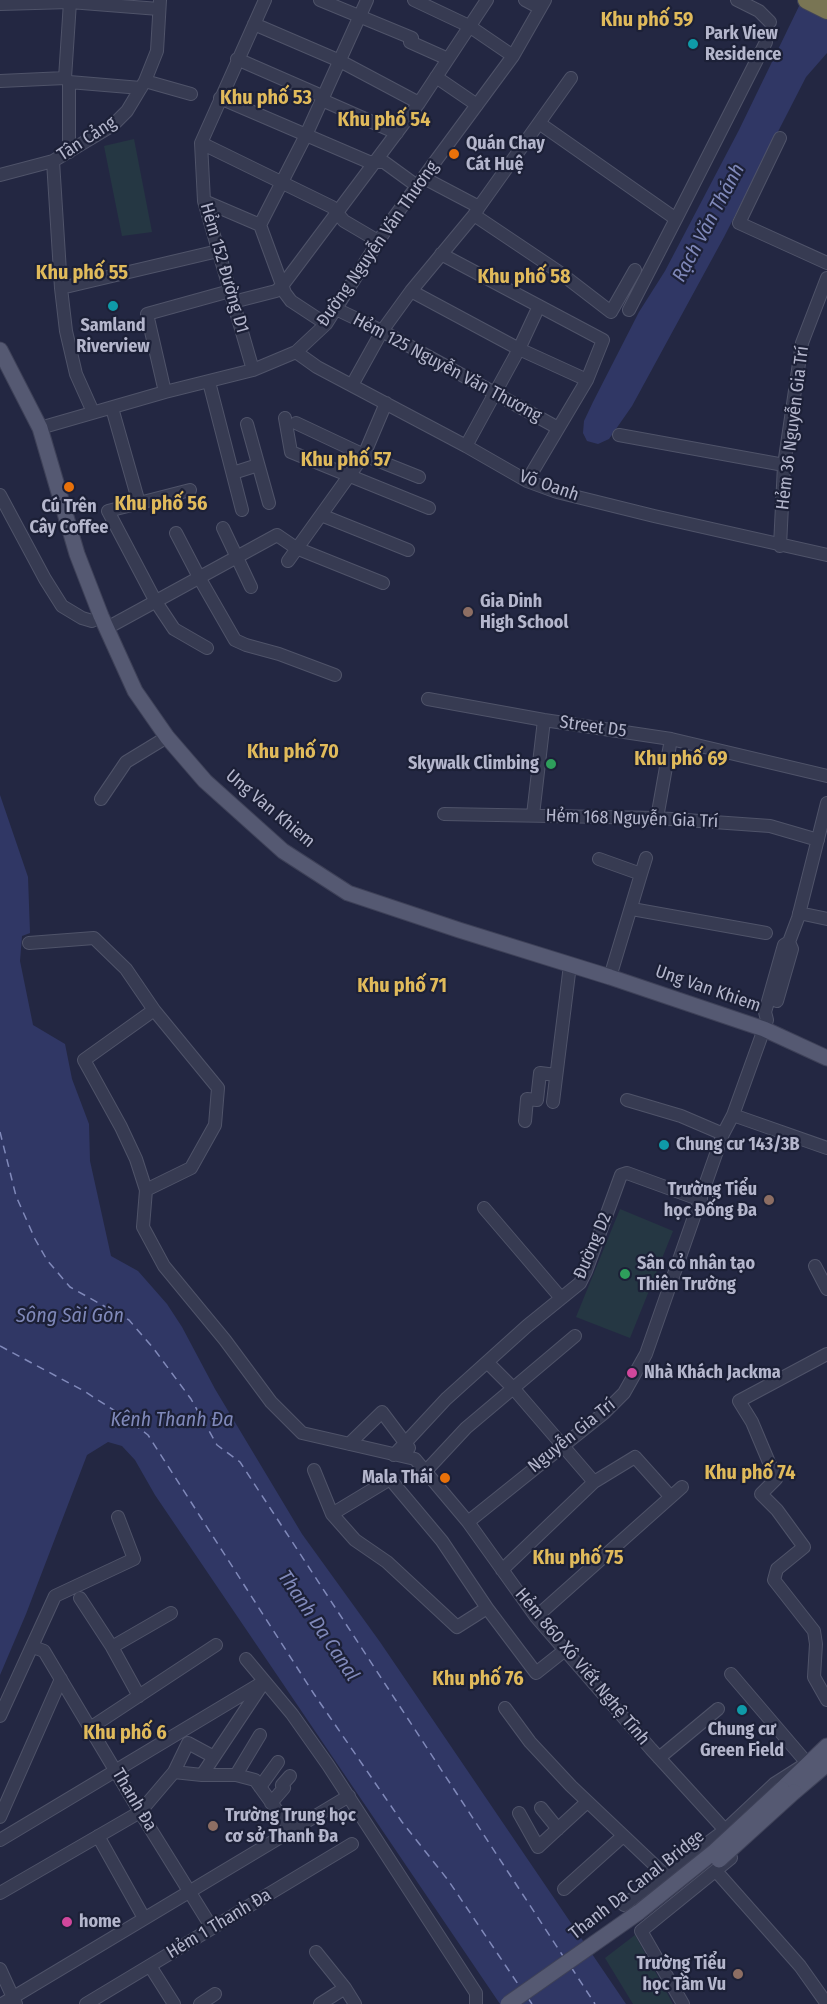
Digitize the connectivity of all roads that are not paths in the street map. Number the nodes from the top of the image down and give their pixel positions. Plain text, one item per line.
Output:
1 (265, 0) edge
2 (320, 0) edge
3 (367, 0) edge
4 (414, 0) edge
5 (487, 0) edge
6 (525, 0) edge
7 (736, 0) edge
8 (807, 0) edge
9 (47, 1) edge
10 (70, 2) junction
11 (0, 4) edge
12 (160, 4) edge
13 (542, 4) edge
14 (827, 10) edge
15 (360, 15) junction
16 (770, 22) dead end
17 (254, 24) junction
18 (469, 26) junction
19 (766, 42) dead end
20 (513, 56) junction
21 (237, 59) junction
22 (447, 59) junction
23 (340, 61) junction
24 (436, 77) junction
25 (572, 78) dead end
26 (67, 80) junction
27 (0, 81) edge
28 (143, 85) junction
29 (190, 94) dead end
30 (220, 98) junction
31 (323, 98) junction
32 (419, 103) junction
33 (477, 105) junction
34 (538, 123) junction
35 (397, 133) junction
36 (306, 135) junction
37 (780, 138) dead end
38 (201, 143) junction
39 (69, 152) junction
40 (52, 161) junction
41 (376, 162) junction
42 (0, 175) edge
43 (421, 182) junction
44 (281, 183) junction
45 (204, 201) junction
46 (476, 211) junction
47 (338, 212) junction
48 (676, 219) junction
49 (260, 225) junction
50 (378, 242) junction
51 (218, 251) junction
52 (441, 254) junction
53 (827, 262) edge
54 (635, 270) dead end
55 (827, 278) edge
56 (282, 286) junction
57 (61, 288) junction
58 (411, 291) junction
59 (231, 297) junction
60 (539, 306) junction
61 (336, 309) junction
62 (629, 310) dead end
63 (326, 324) junction
64 (382, 331) junction
65 (519, 349) junction
66 (0, 350) edge
67 (296, 352) junction
68 (253, 370) junction
69 (586, 380) junction
70 (208, 382) junction
71 (352, 385) junction
72 (165, 392) junction
73 (494, 393) junction
74 (386, 403) junction
75 (112, 408) junction
76 (93, 412) junction
77 (246, 424) dead end
78 (40, 428) junction
79 (558, 428) junction
80 (619, 435) dead end
81 (466, 446) junction
82 (364, 455) junction
83 (258, 465) junction
84 (784, 465) junction
85 (233, 473) junction
86 (349, 477) junction
87 (419, 477) dead end
88 (527, 482) junction
89 (190, 490) dead end
90 (1, 498) edge
91 (138, 503) junction
92 (269, 503) dead end
93 (429, 508) dead end
94 (242, 510) dead end
95 (321, 515) junction
96 (223, 528) dead end
97 (176, 533) dead end
98 (780, 546) junction
99 (296, 548) junction
100 (408, 550) dead end
101 (827, 555) edge
102 (238, 558) junction
103 (288, 561) dead end
104 (200, 579) junction
105 (383, 583) dead end
106 (251, 587) dead end
107 (156, 602) junction
108 (104, 622) junction
109 (207, 648) dead end
110 (335, 675) dead end
111 (428, 699) dead end
112 (544, 720) junction
113 (167, 737) junction
114 (671, 739) junction
115 (827, 776) edge
116 (101, 799) dead end
117 (827, 803) edge
118 (444, 814) dead end
119 (533, 816) junction
120 (657, 818) junction
121 (818, 840) junction
122 (646, 858) dead end
123 (599, 859) dead end
124 (641, 874) junction
125 (632, 909) junction
126 (799, 913) junction
127 (827, 919) edge
128 (766, 933) dead end
129 (28, 943) dead end
130 (570, 965) junction
131 (610, 977) junction
132 (154, 1010) junction
133 (765, 1024) junction
134 (827, 1058) edge
135 (556, 1075) junction
136 (627, 1100) dead end
137 (552, 1102) dead end
138 (733, 1115) junction
139 (525, 1121) dead end
140 (723, 1134) junction
141 (827, 1148) edge
142 (146, 1190) junction
143 (701, 1200) junction
144 (484, 1208) dead end
145 (814, 1266) dead end
146 (827, 1289) edge
147 (561, 1299) junction
148 (575, 1336) dead end
149 (827, 1354) edge
150 (488, 1362) junction
151 (514, 1389) junction
152 (406, 1442) junction
153 (349, 1444) junction
154 (563, 1444) junction
155 (394, 1455) junction
156 (415, 1460) junction
157 (314, 1470) dead end
158 (425, 1472) junction
159 (594, 1482) junction
160 (682, 1487) dead end
161 (670, 1496) junction
162 (332, 1514) junction
163 (118, 1517) dead end
164 (468, 1522) junction
165 (502, 1570) junction
166 (80, 1598) dead end
167 (487, 1608) junction
168 (171, 1613) dead end
169 (536, 1617) junction
170 (216, 1645) dead end
171 (33, 1647) junction
172 (112, 1647) junction
173 (565, 1650) junction
174 (246, 1659) dead end
175 (731, 1674) dead end
176 (61, 1679) junction
177 (264, 1682) junction
178 (139, 1696) junction
179 (827, 1700) edge
180 (505, 1708) dead end
181 (718, 1709) dead end
182 (0, 1716) edge
183 (90, 1728) junction
184 (260, 1736) dead end
185 (827, 1746) edge
186 (214, 1757) junction
187 (658, 1758) junction
188 (278, 1762) dead end
189 (817, 1767) edge
190 (116, 1770) junction
191 (174, 1772) junction
192 (202, 1775) junction
193 (236, 1775) junction
194 (290, 1776) dead end
195 (260, 1787) junction
196 (788, 1790) junction
197 (349, 1796) junction
198 (587, 1802) junction
199 (271, 1803) junction
200 (541, 1808) dead end
201 (140, 1812) junction
202 (519, 1813) dead end
203 (0, 1817) edge
204 (558, 1829) junction
205 (725, 1830) junction
206 (292, 1831) junction
207 (98, 1836) junction
208 (623, 1836) junction
209 (0, 1840) edge
210 (352, 1844) dead end
211 (716, 1871) junction
212 (665, 1875) junction
213 (564, 1888) dead end
214 (189, 1891) junction
215 (0, 1893) edge
216 (624, 1905) dead end
217 (144, 1918) junction
218 (212, 1928) junction
219 (316, 1952) dead end
220 (150, 1966) junction
221 (0, 1969) edge
222 (345, 1988) junction
223 (215, 1994) dead end
224 (10, 2002) edge
225 (86, 2004) edge
226 (174, 2004) edge
227 (200, 2004) edge
228 (320, 2004) edge
229 (356, 2004) edge
230 (476, 2004) edge
231 (508, 2004) edge
232 (524, 2004) edge
233 (683, 2004) edge
234 (827, 2004) edge

1 - 17 street, Hẻm 152 Đường D1
2 - 15 street
3 - 15 street
4 - 18 street
5 - 18 street
6 - 13 street
7 - 16 street
8 - 14 highway
9 - 10 street
9 - 11 street
10 - 12 street
10 - 26 street
12 - 28 street, Tân Cảng
13 - 20 street, Đường Nguyễn Văn Thương
15 - 22 street
15 - 23 street
17 - 21 street, Hẻm 152 Đường D1
17 - 23 street
18 - 20 street
18 - 22 street
19 - 48 street
20 - 33 street, Đường Nguyễn Văn Thương
21 - 30 street, Hẻm 152 Đường D1
21 - 31 street
22 - 24 street
23 - 31 street
23 - 32 street
24 - 32 street
24 - 33 street
25 - 34 street
26 - 27 street
26 - 28 street
26 - 39 street
28 - 29 street
28 - 39 street, Tân Cảng
30 - 36 street
30 - 38 street, Hẻm 152 Đường D1
31 - 35 street
31 - 36 street
32 - 35 street
33 - 43 street, Đường Nguyễn Văn Thương
34 - 46 street
34 - 48 street
35 - 41 street
36 - 41 street
36 - 44 street
37 - 53 street
38 - 44 street
38 - 45 street, Hẻm 152 Đường D1
39 - 40 street, Tân Cảng
40 - 42 street, Tân Cảng
40 - 57 street
41 - 43 street
41 - 47 street
43 - 46 street
43 - 50 street, Đường Nguyễn Văn Thương
44 - 47 street
44 - 49 street
45 - 49 street
45 - 51 street, Hẻm 152 Đường D1
46 - 52 street
46 - 54 street
47 - 50 street
47 - 56 street
48 - 62 street
49 - 56 street
50 - 61 street, Đường Nguyễn Văn Thương
51 - 57 street
51 - 59 street, Hẻm 152 Đường D1
52 - 58 street
52 - 60 street
55 - 84 street, Hẻm 36 Nguyễn Gia Trí
56 - 59 street
56 - 63 street
57 - 76 street
58 - 64 street
58 - 65 street
59 - 68 street, Hẻm 152 Đường D1
59 - 72 street
60 - 65 street
60 - 69 street
61 - 63 street, Đường Nguyễn Văn Thương
61 - 64 street, Hẻm 125 Nguyễn Văn Thương
63 - 67 street, Đường Nguyễn Văn Thương
64 - 71 street
64 - 73 street, Hẻm 125 Nguyễn Văn Thương
65 - 69 street
65 - 73 street
66 - 78 main road, Ung Van Khiem
67 - 68 street, Đường Nguyễn Văn Thương
67 - 71 street, Võ Oanh
68 - 70 street, Đường Nguyễn Văn Thương
69 - 79 street
70 - 72 street, Đường Nguyễn Văn Thương
70 - 85 street
71 - 74 street, Võ Oanh
72 - 75 street, Đường Nguyễn Văn Thương
73 - 79 street, Hẻm 125 Nguyễn Văn Thương
73 - 81 street
74 - 81 street, Võ Oanh
74 - 82 street
75 - 76 street, Đường Nguyễn Văn Thương
75 - 91 street
76 - 78 street, Đường Nguyễn Văn Thương
77 - 83 street
78 - 108 main road, Ung Van Khiem
79 - 88 street
80 - 84 street
81 - 88 street, Võ Oanh
82 - 86 street
82 - 86 street
82 - 87 street
83 - 85 street
83 - 92 street
84 - 98 street, Hẻm 36 Nguyễn Gia Trí
85 - 94 street
86 - 93 street
86 - 95 street
88 - 98 street, Võ Oanh
89 - 91 street
90 - 108 street
91 - 107 street
95 - 99 street
95 - 100 street
96 - 102 street
97 - 104 street
98 - 101 street, Võ Oanh
99 - 102 street
99 - 103 street
99 - 105 street
102 - 104 street
102 - 106 street
104 - 107 street
104 - 110 street
107 - 108 street
107 - 109 street
108 - 113 main road, Ung Van Khiem
111 - 112 street, Street D5
112 - 114 street, Street D5
112 - 119 street
113 - 116 street
113 - 130 main road, Ung Van Khiem
114 - 115 street, Street D5
114 - 120 street
117 - 121 street, Nguyễn Gia Trí
118 - 119 street, Hẻm 168 Nguyễn Gia Trí
119 - 120 street, Hẻm 168 Nguyễn Gia Trí
120 - 121 street, Hẻm 168 Nguyễn Gia Trí
121 - 126 street, Nguyễn Gia Trí
122 - 124 street
123 - 124 street
124 - 125 street
125 - 128 street
125 - 131 street
126 - 127 street
126 - 133 street, Nguyễn Gia Trí
129 - 132 street
130 - 131 main road, Ung Van Khiem
130 - 135 street
131 - 133 main road, Ung Van Khiem
132 - 142 street
132 - 142 street
133 - 134 main road, Ung Van Khiem
133 - 138 street, Nguyễn Gia Trí
135 - 137 street
135 - 139 street
136 - 140 street
138 - 140 street, Nguyễn Gia Trí
138 - 141 street
140 - 143 street, Nguyễn Gia Trí
142 - 153 street
143 - 147 street, Đường D2
143 - 154 street, Nguyễn Gia Trí
144 - 147 street
145 - 146 street
147 - 150 street, Đường D2
148 - 151 street
149 - 179 street
150 - 151 street
150 - 152 street, Đường D2
151 - 154 street
151 - 158 street
152 - 153 street, Hẻm 860 Xô Viết Nghệ Tĩnh
152 - 155 street, Đường D2
152 - 156 street, Hẻm 860 Xô Viết Nghệ Tĩnh
153 - 155 street
154 - 159 street
154 - 164 street, Nguyễn Gia Trí
155 - 156 street
156 - 158 street, Hẻm 860 Xô Viết Nghệ Tĩnh
157 - 162 street, Hẻm 860 Xô Viết Nghệ Tĩnh
158 - 164 street, Hẻm 860 Xô Viết Nghệ Tĩnh
159 - 161 street
159 - 165 street
160 - 161 street
161 - 169 street
162 - 167 street, Hẻm 860 Xô Viết Nghệ Tĩnh
162 - 167 street
163 - 171 street
164 - 165 street, Hẻm 860 Xô Viết Nghệ Tĩnh
165 - 169 street, Hẻm 860 Xô Viết Nghệ Tĩnh
166 - 172 street
167 - 173 street, Hẻm 860 Xô Viết Nghệ Tĩnh
168 - 172 street
169 - 173 street, Hẻm 860 Xô Viết Nghệ Tĩnh
170 - 178 street
171 - 176 street, Thanh Đa
171 - 182 street
172 - 178 street
173 - 187 street, Hẻm 860 Xô Viết Nghệ Tĩnh
174 - 177 street
175 - 189 street
176 - 183 street, Thanh Đa
176 - 203 street
177 - 186 street
177 - 190 street
177 - 197 street
178 - 183 street
180 - 198 street
181 - 187 street
183 - 190 street, Thanh Đa
184 - 193 street
185 - 189 main road
186 - 191 street
186 - 192 street
187 - 205 street, Hẻm 860 Xô Viết Nghệ Tĩnh
188 - 195 street
189 - 196 main road
189 - 205 street
189 - 211 street
190 - 201 street, Thanh Đa
190 - 209 street
191 - 192 street
191 - 201 street
192 - 193 street
193 - 195 street
194 - 199 street
195 - 199 street
196 - 231 main road, Thanh Da Canal Bridge, bridge
196 - 232 main road, Thanh Da Canal Bridge, bridge
197 - 206 street
197 - 230 street
198 - 204 street
198 - 208 street
199 - 206 street
200 - 204 street
201 - 207 street
201 - 214 street, Thanh Đa
202 - 204 street
205 - 212 street
206 - 214 street
207 - 215 street
207 - 217 street
208 - 212 street
208 - 213 street
210 - 218 street, Hẻm 1 Thanh Đa
211 - 233 street
211 - 234 street
212 - 216 street
214 - 217 street
214 - 218 street, Thanh Đa
217 - 224 street
218 - 220 street, Hẻm 1 Thanh Đa
219 - 222 street
220 - 225 street, Hẻm 1 Thanh Đa
220 - 226 street
221 - 224 street
222 - 228 street
222 - 229 street
223 - 227 street

